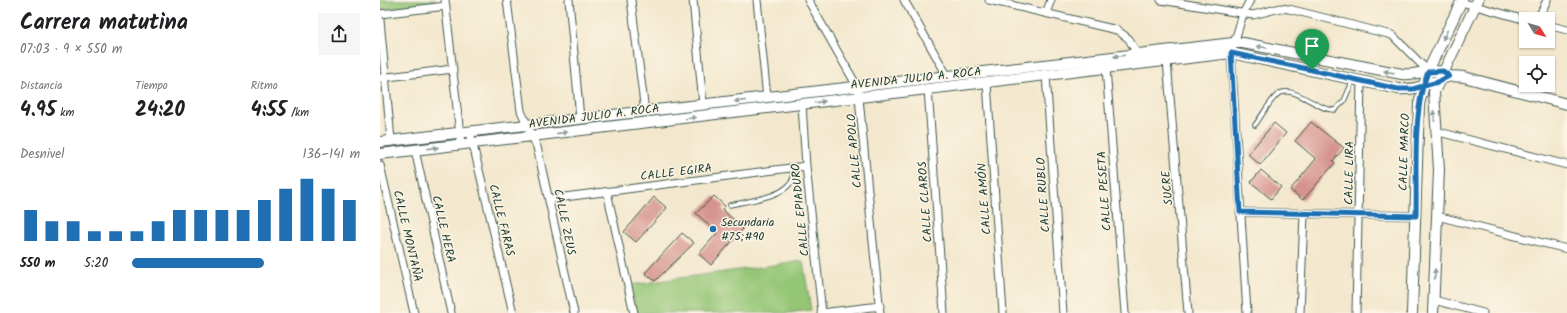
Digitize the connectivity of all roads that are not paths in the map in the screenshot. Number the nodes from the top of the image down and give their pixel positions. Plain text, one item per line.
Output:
1 (507, 0) edge
2 (569, 0) edge
3 (631, 0) edge
4 (693, 0) edge
5 (757, 0) edge
6 (808, 0) edge
7 (904, 0) edge
8 (989, 0) edge
9 (1051, 0) edge
10 (1161, 0) edge
11 (1250, 0) edge
12 (1547, 0) edge
13 (1461, 1) edge
14 (445, 3) edge
15 (1476, 4) edge
16 (1541, 12) edge
17 (1046, 13) junction
18 (380, 14) edge
19 (1243, 14) junction
20 (1519, 18) edge
21 (380, 20) edge
22 (1555, 27) edge
23 (1567, 30) edge
24 (1232, 48) junction
25 (1137, 54) junction
26 (1167, 62) junction
27 (1106, 68) junction
28 (453, 69) junction
29 (1428, 72) junction
30 (1446, 73) junction
31 (1046, 75) junction
32 (948, 77) junction
33 (383, 78) edge
34 (1357, 80) junction
35 (1438, 82) junction
36 (987, 83) junction
37 (1423, 86) junction
38 (928, 89) junction
39 (859, 92) junction
40 (767, 98) junction
41 (703, 104) junction
42 (1567, 104) edge
43 (802, 105) junction
44 (645, 112) junction
45 (580, 118) junction
46 (527, 125) junction
47 (1255, 125) dead end
48 (1435, 131) junction
49 (465, 133) junction
50 (532, 136) junction
51 (391, 140) junction
52 (380, 142) edge
53 (472, 143) junction
54 (461, 144) junction
55 (414, 150) junction
56 (380, 154) edge
57 (380, 165) edge
58 (1567, 165) edge
59 (806, 166) junction
60 (792, 168) junction
61 (607, 192) junction
62 (549, 199) junction
63 (730, 205) dead end
64 (1240, 212) junction
65 (1304, 215) junction
66 (1359, 216) junction
67 (1416, 216) junction
68 (1438, 216) junction
69 (1567, 249) edge
70 (1434, 300) junction
71 (880, 310) edge
72 (414, 313) edge
73 (451, 313) edge
74 (513, 313) edge
75 (574, 313) edge
76 (634, 313) edge
77 (821, 313) edge
78 (944, 313) edge
79 (1003, 313) edge
80 (1063, 313) edge
81 (1125, 313) edge
82 (1188, 313) edge
83 (1247, 313) edge
84 (1300, 313) edge
85 (1356, 313) edge
86 (1412, 313) edge
87 (1433, 313) edge
88 (1482, 313) edge

1 - 46 street, CALLE ZEUS
2 - 45 street
3 - 44 street
4 - 41 street
5 - 40 street
6 - 39 street, CALLE APOLO
7 - 32 street
8 - 17 street
9 - 17 street
10 - 19 street
11 - 19 street
12 - 16 street
13 - 15 street
13 -> 29 street, CALLE MARCO
14 - 18 street
14 - 28 street
15 - 20 street
15 - 30 street
17 - 25 street
19 - 24 street
19 - 29 street
21 - 33 street
22 - 23 street
24 - 25 street, AVENIDA JULIO A. ROCA
24 - 26 street, AVENIDA JULIO A. ROCA
29 -> 24 street, AVENIDA JULIO A. ROCA
24 - 34 street, AVENIDA JULIO A. ROCA
24 - 64 street
25 -> 32 street, AVENIDA JULIO A. ROCA
26 - 27 street, AVENIDA JULIO A. ROCA
26 - 82 street, SUCRE
27 - 31 street, AVENIDA JULIO A. ROCA
27 - 81 street, CALLE PESETA
28 - 33 street
28 - 49 street
29 - 30 street, AVENIDA JULIO A. ROCA
29 - 37 street, CALLE MARCO
30 - 35 street
30 - 42 street, AVENIDA JULIO A. ROCA
31 - 36 street, AVENIDA JULIO A. ROCA
31 - 80 street, CALLE RUBLO
32 - 39 street, AVENIDA JULIO A. ROCA
33 - 51 street
34 - 37 street, AVENIDA JULIO A. ROCA
34 - 47 lane
34 - 66 street, CALLE LIRA
35 - 37 street, AVENIDA JULIO A. ROCA
48 -> 35 street
36 - 38 street, AVENIDA JULIO A. ROCA
36 - 79 street, CALLE AMÓN
37 - 67 street, CALLE MARCO
38 - 39 street, AVENIDA JULIO A. ROCA
38 - 78 street, CALLE CLAROS
39 - 40 street, AVENIDA JULIO A. ROCA
43 -> 39 street, AVENIDA JULIO A. ROCA
39 - 71 street, CALLE APOLO
40 -> 41 street, AVENIDA JULIO A. ROCA
41 - 44 street, AVENIDA JULIO A. ROCA
50 -> 43 street, AVENIDA JULIO A. ROCA
43 - 59 street, CALLE EPIADURO
44 - 45 street, AVENIDA JULIO A. ROCA
45 - 46 street, AVENIDA JULIO A. ROCA
46 - 49 street, AVENIDA JULIO A. ROCA
46 - 50 street, CALLE ZEUS
48 - 58 street
48 - 68 street
49 - 51 street, AVENIDA JULIO A. ROCA
49 - 53 street, CALLE FARAS
49 - 54 street
50 - 53 street, AVENIDA JULIO A. ROCA
50 - 62 street, CALLE ZEUS
51 - 52 street, AVENIDA JULIO A. ROCA
53 - 54 street, AVENIDA JULIO A. ROCA
53 - 74 street, CALLE FARAS
55 -> 54 street, AVENIDA JULIO A. ROCA
55 - 56 street, AVENIDA JULIO A. ROCA
55 - 73 street, CALLE HERA
57 - 72 street, CALLE MONTAÑA
59 - 60 street, CALLE EGIRA
59 - 77 street, CALLE EPIADURO
60 - 61 street, CALLE EGIRA
60 - 63 lane
61 - 62 street, CALLE EGIRA
61 - 76 street
62 - 75 street, CALLE ZEUS
64 - 65 street
64 - 83 street
65 - 66 street
65 - 84 street
66 - 67 street
66 - 85 street, CALLE LIRA
67 - 86 street, CALLE MARCO
68 - 69 street
70 -> 68 street
70 - 87 street
70 - 88 street
71 - 77 street

